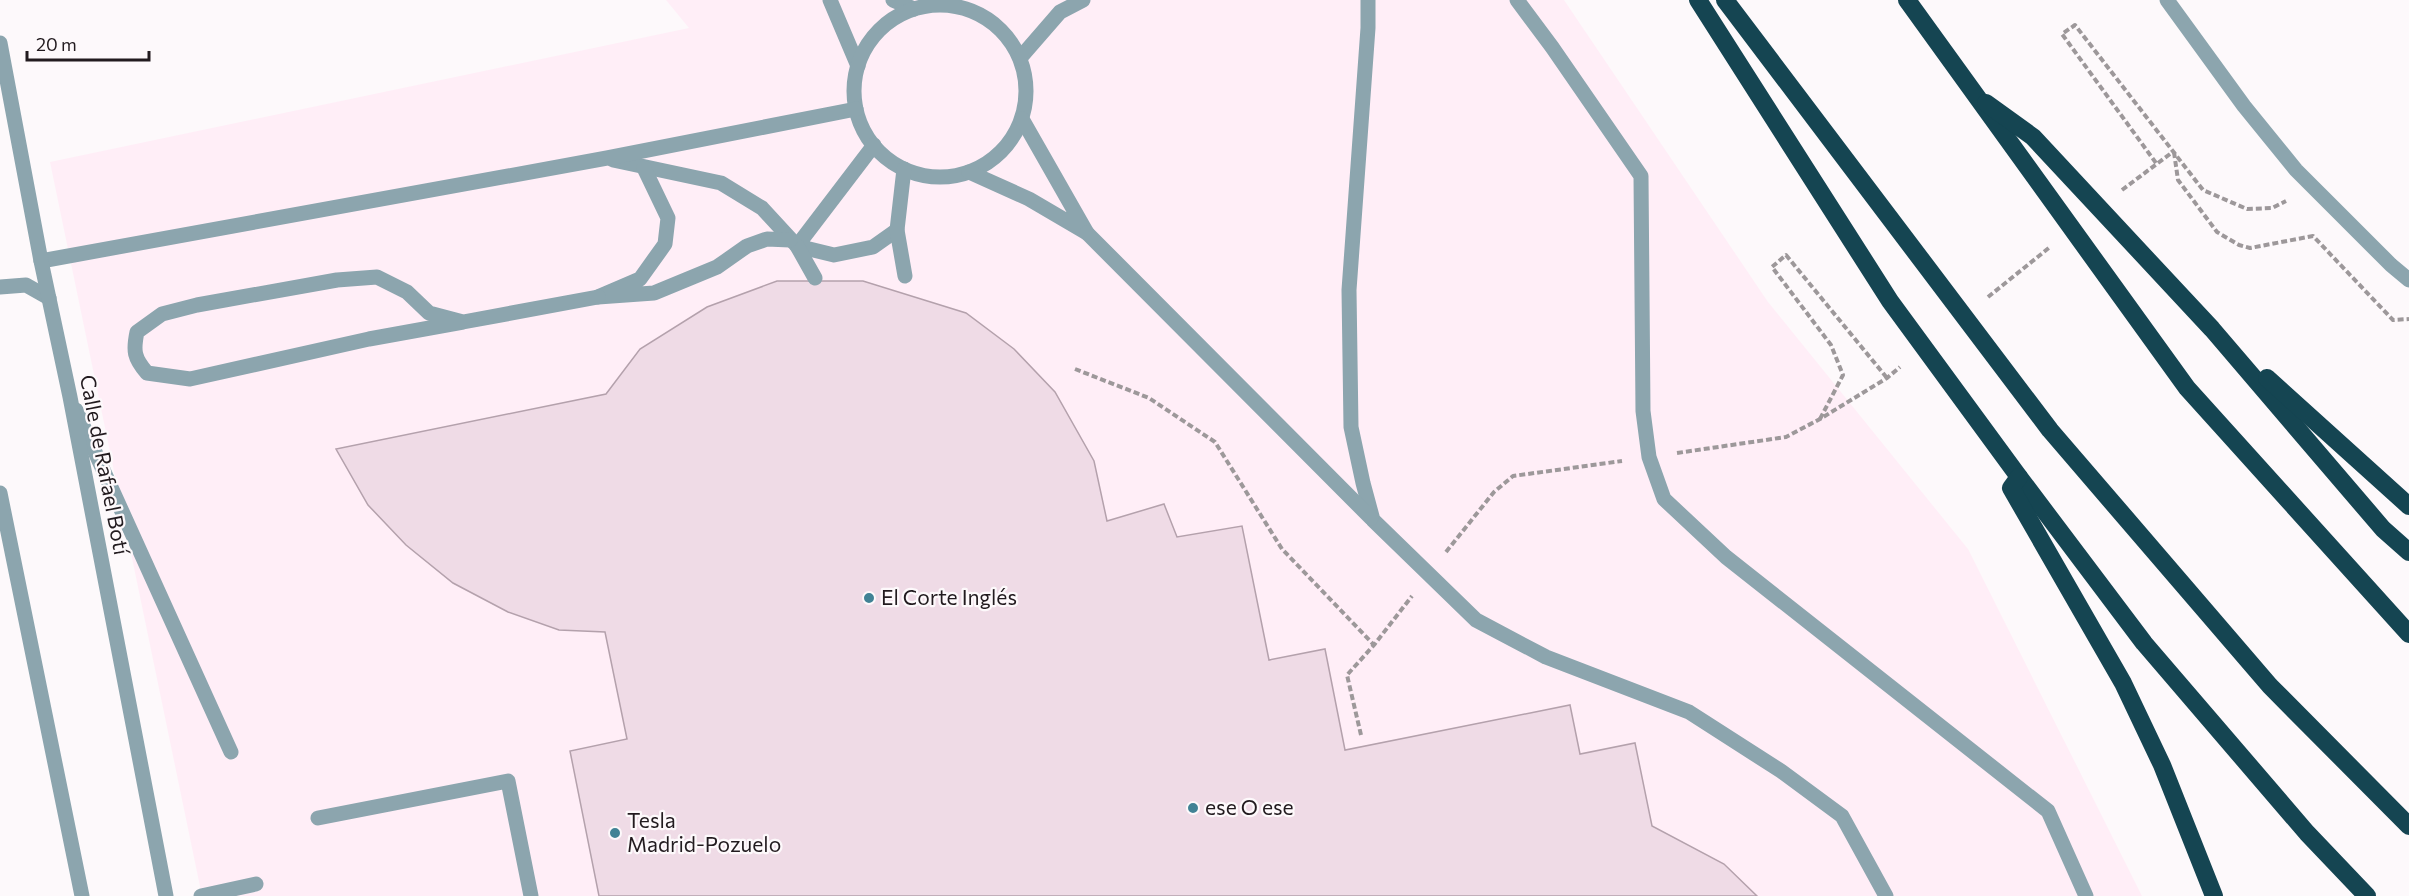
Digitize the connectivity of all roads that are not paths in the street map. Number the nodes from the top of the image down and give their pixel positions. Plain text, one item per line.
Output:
1 (830, 0) edge
2 (893, 0) edge
3 (1083, 0) edge
4 (1368, 0) edge
5 (1517, 0) edge
6 (1698, 0) edge
7 (1725, 0) edge
8 (1907, 0) edge
9 (2168, 0) edge
10 (914, 9) junction
11 (0, 43) edge
12 (1020, 58) junction
13 (858, 66) junction
14 (1972, 93) junction
15 (856, 109) junction
16 (1022, 119) junction
17 (874, 145) junction
18 (607, 158) junction
19 (644, 168) junction
20 (904, 169) junction
21 (969, 172) junction
22 (897, 230) junction
23 (1087, 233) junction
24 (794, 243) junction
25 (40, 261) junction
26 (905, 276) dead end
27 (815, 278) dead end
28 (2409, 280) edge
29 (0, 287) edge
30 (598, 297) junction
31 (49, 298) junction
32 (463, 322) junction
33 (2212, 329) junction
34 (70, 397) junction
35 (2019, 477) junction
36 (0, 493) edge
37 (2409, 506) edge
38 (1373, 520) junction
39 (2409, 552) edge
40 (2409, 634) edge
41 (231, 752) dead end
42 (318, 818) dead end
43 (2409, 826) edge
44 (256, 884) dead end
45 (82, 896) edge
46 (165, 896) edge
47 (201, 896) edge
48 (531, 896) edge
49 (1886, 896) edge
50 (2086, 896) edge
51 (2214, 896) edge
52 (2367, 896) edge

1 - 13 street
2 - 10 street
3 - 12 street
4 - 38 street
5 - 50 street
6 - 35 highway
7 - 43 highway
8 - 14 highway
9 - 28 street
10 - 12 street
10 - 13 street
11 - 25 street, Calle de Rafael Botí
12 - 16 street
13 - 15 street
14 - 33 highway
14 - 40 highway
15 - 17 street
15 - 18 street
16 - 21 street
16 - 23 street
17 - 20 street
17 - 24 street
18 - 19 street
18 - 25 street
19 - 24 street
19 - 30 street
20 - 21 street
20 - 22 street
21 - 23 street
22 - 24 street
22 - 26 street
23 - 38 street
24 - 27 street
24 - 30 street
25 - 31 street, Calle de Rafael Botí
29 - 31 street
30 - 32 street
31 - 34 street, Calle de Rafael Botí
32 - 32 street
33 - 37 highway
33 - 39 highway
34 - 41 street
34 - 46 street, Calle de Rafael Botí
35 - 51 highway
35 - 52 highway
36 - 45 street
38 - 49 street
42 - 48 street
44 - 47 street

